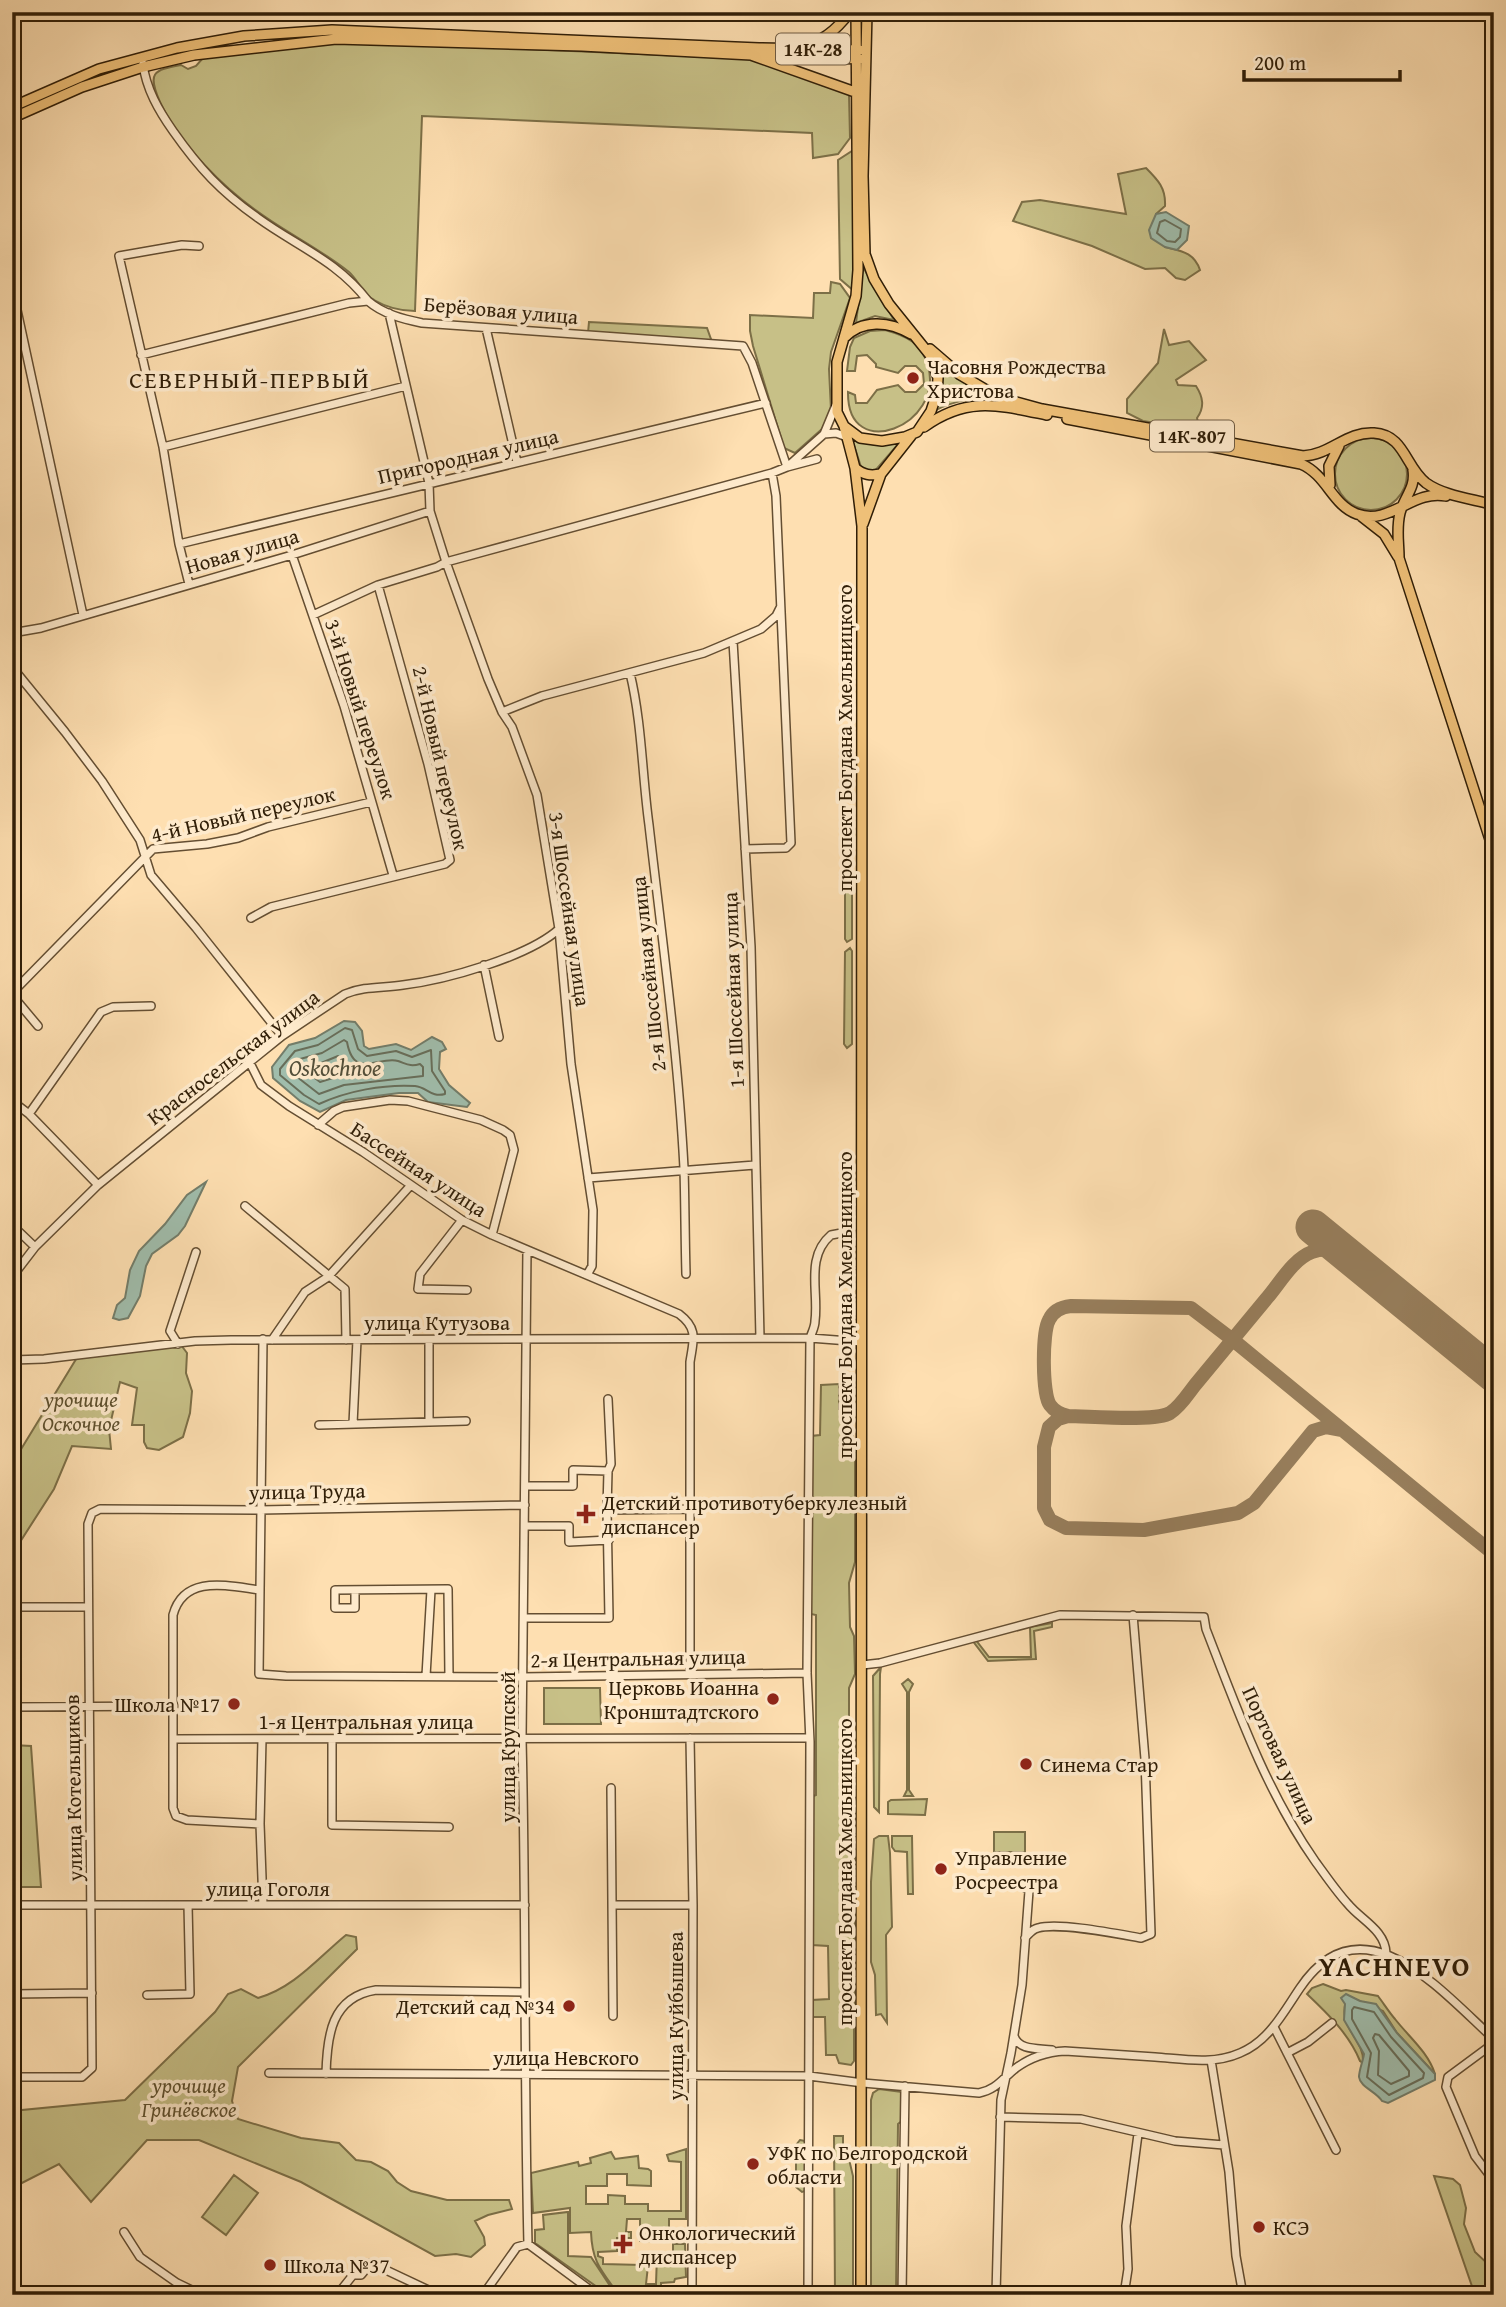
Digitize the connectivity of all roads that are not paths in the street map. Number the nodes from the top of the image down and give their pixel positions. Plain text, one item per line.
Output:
1 (850, 12) edge
2 (856, 12) edge
3 (867, 12) edge
4 (755, 52) junction
5 (855, 54) junction
6 (868, 55) junction
7 (142, 56) junction
8 (143, 67) junction
9 (855, 92) junction
10 (12, 107) edge
11 (12, 118) edge
12 (199, 246) dead end
13 (12, 287) edge
14 (368, 301) junction
15 (389, 313) junction
16 (486, 328) junction
17 (842, 339) junction
18 (921, 341) junction
19 (141, 355) junction
20 (406, 386) junction
21 (766, 403) junction
22 (836, 404) junction
23 (844, 426) junction
24 (824, 433) junction
25 (914, 433) junction
26 (847, 438) junction
27 (1340, 444) junction
28 (163, 447) junction
29 (817, 459) dead end
30 (517, 462) junction
31 (787, 467) junction
32 (855, 468) junction
33 (1413, 468) junction
34 (772, 473) junction
35 (881, 474) junction
36 (429, 482) junction
37 (1332, 490) junction
38 (1494, 507) edge
39 (1401, 509) junction
40 (430, 512) junction
41 (1360, 516) junction
42 (862, 526) junction
43 (179, 544) junction
44 (292, 555) junction
45 (1399, 558) junction
46 (446, 562) junction
47 (189, 584) junction
48 (378, 584) junction
49 (780, 607) junction
50 (83, 615) junction
51 (313, 615) junction
52 (12, 634) edge
53 (733, 641) junction
54 (12, 667) edge
55 (630, 673) junction
56 (502, 712) junction
57 (371, 802) junction
58 (745, 849) junction
59 (1494, 852) edge
60 (144, 857) junction
61 (393, 876) junction
62 (251, 918) dead end
63 (559, 929) junction
64 (484, 965) junction
65 (12, 994) edge
66 (151, 1006) dead end
67 (38, 1026) dead end
68 (282, 1036) junction
69 (499, 1037) dead end
70 (248, 1062) junction
71 (12, 1101) edge
72 (29, 1114) junction
73 (318, 1125) junction
74 (755, 1165) junction
75 (684, 1169) junction
76 (588, 1178) junction
77 (98, 1185) junction
78 (411, 1185) junction
79 (245, 1206) dead end
80 (462, 1220) junction
81 (12, 1225) edge
82 (847, 1232) dead end
83 (492, 1235) junction
84 (35, 1247) junction
85 (527, 1250) junction
86 (196, 1252) dead end
87 (685, 1274) dead end
88 (587, 1275) junction
89 (12, 1277) edge
90 (328, 1277) junction
91 (467, 1290) dead end
92 (694, 1338) junction
93 (760, 1338) junction
94 (810, 1338) junction
95 (263, 1339) junction
96 (272, 1340) junction
97 (346, 1340) junction
98 (357, 1340) junction
99 (429, 1340) junction
100 (525, 1340) junction
101 (862, 1342) junction
102 (178, 1344) junction
103 (12, 1360) edge
104 (608, 1399) dead end
105 (466, 1421) dead end
106 (429, 1422) junction
107 (319, 1424) dead end
108 (353, 1424) junction
109 (608, 1471) junction
110 (525, 1486) junction
111 (525, 1505) junction
112 (689, 1509) junction
113 (260, 1510) junction
114 (607, 1510) junction
115 (92, 1513) joint
116 (524, 1526) junction
117 (609, 1541) junction
118 (260, 1590) junction
119 (355, 1590) dead end
120 (431, 1590) junction
121 (12, 1606) edge
122 (88, 1607) junction
123 (1133, 1615) junction
124 (524, 1618) junction
125 (862, 1665) junction
126 (807, 1673) junction
127 (690, 1675) junction
128 (426, 1676) junction
129 (449, 1676) junction
130 (523, 1677) junction
131 (174, 1706) junction
132 (12, 1707) edge
133 (88, 1707) junction
134 (522, 1738) junction
135 (690, 1738) junction
136 (809, 1738) junction
137 (174, 1739) junction
138 (262, 1739) junction
139 (332, 1739) junction
140 (611, 1788) dead end
141 (260, 1824) junction
142 (449, 1827) dead end
143 (1024, 1887) dead end
144 (12, 1905) edge
145 (92, 1905) junction
146 (188, 1905) junction
147 (263, 1905) junction
148 (524, 1905) junction
149 (612, 1905) junction
150 (693, 1905) junction
151 (1025, 1938) junction
152 (1387, 1953) junction
153 (524, 1992) junction
154 (92, 1993) junction
155 (12, 1994) edge
156 (147, 1995) dead end
157 (613, 2016) dead end
158 (1332, 2023) dead end
159 (1274, 2027) junction
160 (1014, 2036) junction
161 (1494, 2041) edge
162 (1063, 2051) junction
163 (1011, 2053) junction
164 (1287, 2053) junction
165 (1211, 2060) junction
166 (1025, 2062) junction
167 (269, 2073) dead end
168 (326, 2074) junction
169 (524, 2075) junction
170 (692, 2075) junction
171 (809, 2076) junction
172 (1007, 2076) junction
173 (12, 2077) edge
174 (863, 2083) junction
175 (905, 2086) junction
176 (992, 2089) junction
177 (979, 2093) junction
178 (1001, 2103) junction
179 (1000, 2117) junction
180 (1138, 2134) junction
181 (1224, 2145) junction
182 (1336, 2150) dead end
183 (1494, 2181) edge
184 (124, 2232) dead end
185 (528, 2244) junction
186 (202, 2295) edge
187 (337, 2295) edge
188 (439, 2295) edge
189 (482, 2295) edge
190 (597, 2295) edge
191 (692, 2295) edge
192 (808, 2295) edge
193 (861, 2295) edge
194 (902, 2295) edge
195 (996, 2295) edge
196 (1124, 2295) edge
197 (1244, 2295) edge

1 - 4 main road
2 - 5 main road, 14К-28
3 - 6 main road, 14К-28
4 - 5 main road, 14К-28
4 - 7 main road, 14К-28
4 - 8 main road, 14К-28
4 - 9 main road
5 - 6 main road, 14К-28
5 - 9 main road, 14К-28
6 - 18 main road, 14К-28
7 - 8 street, Берёзовая улица
7 - 10 main road, 14К-28
8 - 11 main road, 14К-28
8 - 14 street, Берёзовая улица
9 - 17 main road, 14К-28
12 - 19 street
13 - 50 street
14 - 15 street, Берёзовая улица
14 - 19 street
15 - 16 street, Берёзовая улица
15 - 20 street
16 - 21 street, Берёзовая улица
16 - 30 street
17 - 18 main road
17 - 22 main road
18 - 25 main road
18 - 27 main road, 14К-807
19 - 28 street
20 - 28 street
20 - 36 street
21 - 30 street, Пригородная улица
21 - 31 street
22 - 23 main road
22 - 24 street
23 - 25 main road
23 - 26 main road
24 - 26 street
24 - 31 street
25 - 35 main road, проспект Богдана Хмельницкого
25 - 37 main road, 14К-807
26 - 32 main road, проспект Богдана Хмельницкого
27 - 33 main road, 14К-807
27 - 37 main road
28 - 43 street
29 - 31 street
30 - 36 street, Пригородная улица
31 - 34 street
32 - 35 main road
32 - 42 main road, проспект Богдана Хмельницкого
33 - 38 main road, 14К-807
33 - 39 main road
34 - 46 street
34 - 49 street
35 - 42 main road, проспект Богдана Хмельницкого
36 - 40 street
36 - 43 street, Пригородная улица
37 - 41 main road, 14К-807
38 - 39 main road, 14К-807
39 - 41 main road, 14К-807
39 - 45 main road
40 - 44 street, Новая улица
40 - 46 street
41 - 45 main road
42 - 101 main road, проспект Богдана Хмельницкого
43 - 47 street
44 - 47 street, Новая улица
44 - 51 street, 3-й Новый переулок
45 - 59 main road
46 - 48 street
46 - 56 street, 3-я Шоссейная улица
47 - 50 street, Новая улица
48 - 51 street
48 - 61 street, 2-й Новый переулок
49 - 53 street
49 - 58 street
50 - 52 street, Новая улица
51 - 57 street, 3-й Новый переулок
53 - 55 street
53 - 58 street, 1-я Шоссейная улица
54 - 60 street
55 - 56 street
55 - 75 street, 2-я Шоссейная улица
56 - 63 street, 3-я Шоссейная улица
57 - 60 street, 4-й Новый переулок
57 - 61 street, 3-й Новый переулок
58 - 74 street, 1-я Шоссейная улица
60 - 65 street, 4-й Новый переулок
60 - 68 street
61 - 62 street, 2-й Новый переулок
63 - 64 street, Красносельская улица
63 - 76 street, 3-я Шоссейная улица
64 - 68 street, Красносельская улица
64 - 69 street
65 - 67 street
66 - 72 street
68 - 70 street, Красносельская улица
70 - 73 street, Бассейная улица
70 - 77 street, Красносельская улица
71 - 72 street
72 - 77 street
73 - 78 street, Бассейная улица
73 - 83 street
74 - 75 street
74 - 93 street, 1-я Шоссейная улица
75 - 76 street
75 - 87 street, 2-я Шоссейная улица
76 - 88 street, 3-я Шоссейная улица
77 - 84 street, Красносельская улица
78 - 80 street, Бассейная улица
78 - 90 street
79 - 90 street
80 - 83 street, Бассейная улица
80 - 91 street
81 - 84 street
82 - 94 street
83 - 85 street, Бассейная улица
84 - 89 street, Красносельская улица
85 - 88 street, Бассейная улица
85 - 100 street, улица Крупской
86 - 102 street
88 - 92 street, Бассейная улица
90 - 96 street
90 - 97 street
92 - 93 street, улица Кутузова
92 - 100 street, улица Кутузова
92 - 112 street
93 - 94 street, улица Кутузова
94 - 101 street, улица Кутузова
94 - 126 street
95 - 96 street, улица Кутузова
95 - 102 street, улица Кутузова
95 - 113 street
96 - 97 street, улица Кутузова
97 - 98 street, улица Кутузова
98 - 99 street, улица Кутузова
98 - 108 street
99 - 100 street, улица Кутузова
99 - 106 street
100 - 110 street, улица Крупской
101 - 125 main road, проспект Богдана Хмельницкого
102 - 103 street, улица Кутузова
104 - 109 street
105 - 106 street
106 - 108 street
107 - 108 street
109 - 110 street
109 - 114 street
110 - 111 street, улица Крупской
111 - 113 street, улица Труда
111 - 116 street, улица Крупской
112 - 114 street
112 - 127 street
113 - 115 street, улица Труда
113 - 118 street
114 - 117 street
115 - 122 street, улица Котельщиков
116 - 117 street
116 - 124 street, улица Крупской
117 - 124 street
118 - 128 street, 2-я Центральная улица
118 - 131 street
119 - 120 street
120 - 128 street
120 - 129 street
121 - 122 street
122 - 133 street, улица Котельщиков
123 - 125 street
123 - 151 street
123 - 152 street, Портовая улица
124 - 130 street, улица Крупской
125 - 174 main road, проспект Богдана Хмельницкого
126 - 127 street, 2-я Центральная улица
126 - 136 street
127 - 130 street, 2-я Центральная улица
128 - 129 street, 2-я Центральная улица
129 - 130 street, 2-я Центральная улица
130 - 134 street, улица Крупской
131 - 133 street
131 - 137 street
132 - 133 street
133 - 145 street, улица Котельщиков
134 - 135 street, 1-я Центральная улица
134 - 139 street, 1-я Центральная улица
134 - 148 street, улица Крупской
135 - 136 street, 1-я Центральная улица
135 - 150 street, улица Куйбышева
136 - 171 street
137 - 138 street, 1-я Центральная улица
137 - 141 street
138 - 139 street, 1-я Центральная улица
138 - 141 street
139 - 142 street
140 - 149 street
141 - 147 street
143 - 151 street
144 - 145 street, улица Гоголя
145 - 146 street, улица Гоголя
145 - 154 street, улица Котельщиков
146 - 147 street, улица Гоголя
146 - 156 street
147 - 148 street, улица Гоголя
148 - 153 street, улица Крупской
149 - 150 street
149 - 157 street
150 - 170 street, улица Куйбышева
151 - 160 street
152 - 159 street
152 - 161 street, Портовая улица
153 - 168 street
153 - 169 street, улица Крупской
154 - 155 street
154 - 173 street, улица Котельщиков
158 - 164 street
159 - 164 street
159 - 165 street
160 - 162 street
160 - 163 street
161 - 183 street
162 - 165 street
162 - 166 street
163 - 166 street
163 - 172 street
164 - 182 street
165 - 181 street
166 - 172 street
167 - 168 street, улица Невского
168 - 169 street, улица Невского
169 - 170 street, улица Невского
169 - 185 street, улица Крупской
170 - 171 street, улица Невского
170 - 191 street, улица Куйбышева
171 - 174 street, улица Невского
171 - 192 street
172 - 176 street
172 - 178 street
174 - 175 street, улица Невского
174 - 193 main road, проспект Богдана Хмельницкого
175 - 177 street, улица Невского
175 - 194 street
176 - 177 street
176 - 178 street
177 - 178 street
178 - 179 street
179 - 180 street
179 - 195 street
180 - 181 street
180 - 196 street
181 - 197 street
184 - 186 street
185 - 189 street
185 - 190 street
187 - 188 street

